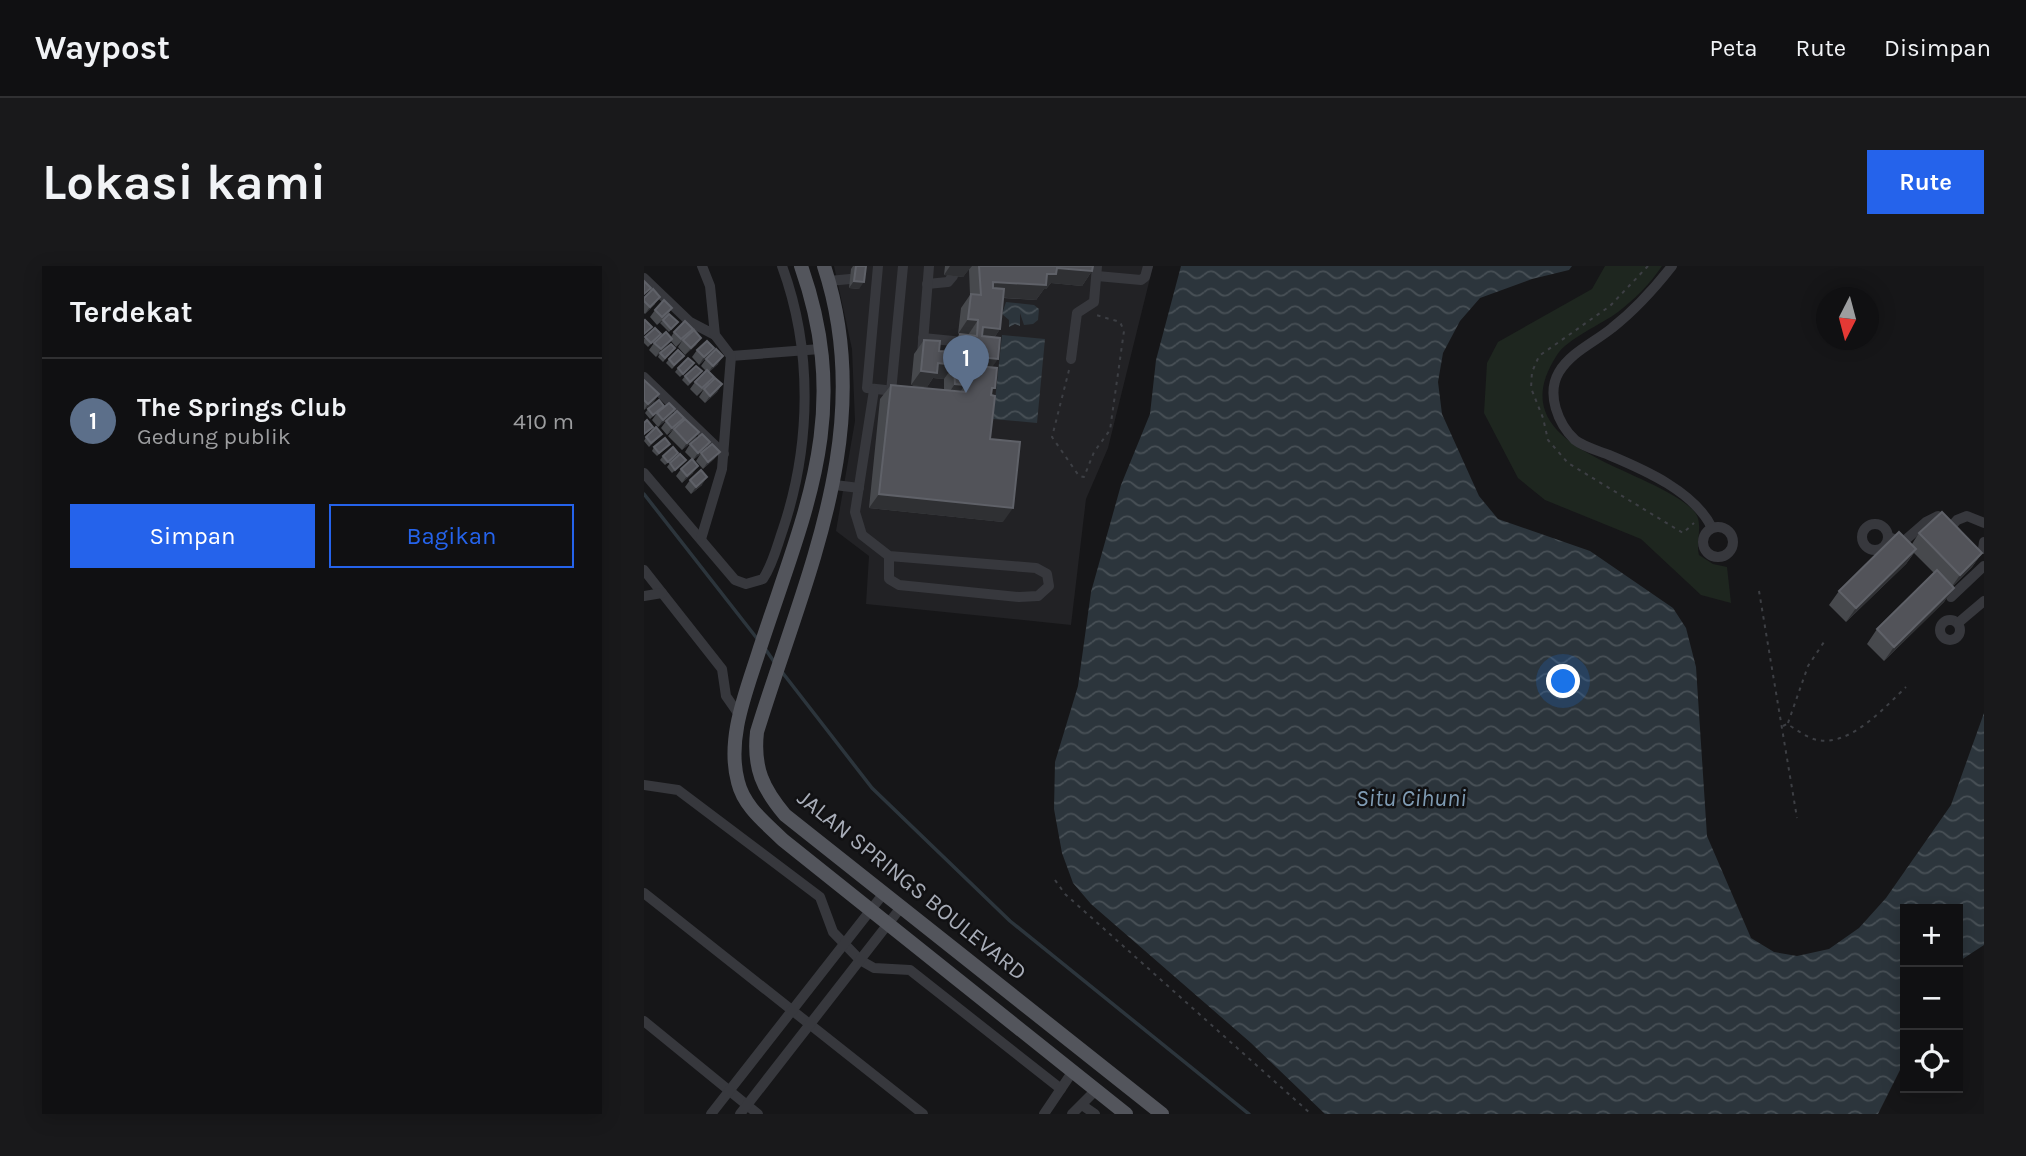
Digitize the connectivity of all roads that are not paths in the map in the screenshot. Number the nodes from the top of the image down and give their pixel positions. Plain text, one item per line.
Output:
1 (702, 266) edge
2 (782, 266) edge
3 (801, 266) edge
4 (824, 266) edge
5 (849, 266) edge
6 (878, 266) edge
7 (903, 266) edge
8 (929, 266) edge
9 (1123, 266) edge
10 (1148, 266) edge
11 (1672, 266) edge
12 (1097, 271) edge
13 (953, 276) dead end
14 (644, 278) edge
15 (1121, 278) junction
16 (852, 279) junction
17 (876, 280) junction
18 (829, 281) junction
19 (927, 284) junction
20 (715, 335) junction
21 (923, 338) junction
22 (963, 342) edge
23 (820, 349) junction
24 (803, 351) junction
25 (922, 355) edge
26 (731, 356) junction
27 (1071, 359) road end
28 (644, 377) edge
29 (919, 386) edge
30 (874, 390) junction
31 (891, 392) junction
32 (724, 454) junction
33 (644, 473) edge
34 (835, 485) junction
35 (859, 488) junction
36 (1984, 523) edge
37 (1713, 528) dead end
38 (1949, 529) junction
39 (1888, 537) dead end
40 (701, 539) junction
41 (1958, 539) edge
42 (889, 556) junction
43 (1984, 566) edge
44 (644, 570) edge
45 (662, 593) junction
46 (644, 596) edge
47 (1951, 597) edge
48 (1984, 601) edge
49 (1958, 623) dead end
50 (740, 716) junction
51 (644, 785) edge
52 (644, 893) edge
53 (884, 893) junction
54 (902, 906) junction
55 (871, 910) junction
56 (888, 924) junction
57 (843, 945) junction
58 (860, 960) junction
59 (792, 1010) junction
60 (644, 1021) edge
61 (810, 1024) junction
62 (1073, 1071) junction
63 (1061, 1089) junction
64 (1096, 1090) junction
65 (729, 1091) junction
66 (1082, 1105) junction
67 (744, 1110) edge
68 (711, 1114) edge
69 (758, 1114) edge
70 (923, 1114) edge
71 (1044, 1114) edge
72 (1072, 1114) edge
73 (1094, 1114) edge
74 (1126, 1114) edge
75 (1162, 1114) edge

1 - 20 street
2 - 24 street
3 - 23 main road, JALAN SPRINGS BOULEVARD
4 - 18 main road, JALAN SPRINGS BOULEVARD
5 - 16 street
6 - 17 street
7 - 31 street
8 - 19 street
9 - 15 street
10 - 15 street
11 - 37 street
12 - 15 street
12 - 27 street
13 - 19 street
14 - 20 street
16 - 17 street
16 - 18 street
17 - 30 street
18 - 34 main road, JALAN SPRINGS BOULEVARD
19 - 21 street
20 - 26 street
21 - 22 street
21 - 25 street
23 - 24 street
23 - 50 main road, JALAN SPRINGS BOULEVARD
24 - 26 street
24 - 40 street
26 - 32 street
28 - 32 street
29 - 31 street
30 - 31 street
30 - 35 street
32 - 40 street
33 - 40 street
34 - 35 street
34 - 53 main road, JALAN SPRINGS BOULEVARD
35 - 42 street
36 - 38 street
38 - 39 street
38 - 41 street
42 - 42 street
43 - 47 street
44 - 45 street
45 - 46 street
45 - 50 street
48 - 49 street
50 - 55 main road, JALAN SPRINGS BOULEVARD
51 - 57 street
52 - 59 street
53 - 54 main road, JALAN SPRINGS BOULEVARD
53 - 55 street
54 - 56 street
54 - 75 main road, JALAN SPRINGS BOULEVARD
55 - 56 main road, JALAN SPRINGS BOULEVARD
55 - 57 street
56 - 58 street
56 - 62 main road, JALAN SPRINGS BOULEVARD
57 - 58 street
57 - 59 street
58 - 61 street
58 - 63 street
59 - 61 street
59 - 65 street
60 - 65 street
61 - 67 street
61 - 70 street
62 - 63 street
62 - 64 main road, JALAN SPRINGS BOULEVARD
63 - 71 street
64 - 66 street
64 - 74 main road, JALAN SPRINGS BOULEVARD
65 - 67 street
65 - 68 street
66 - 72 street
66 - 73 street
67 - 69 street

